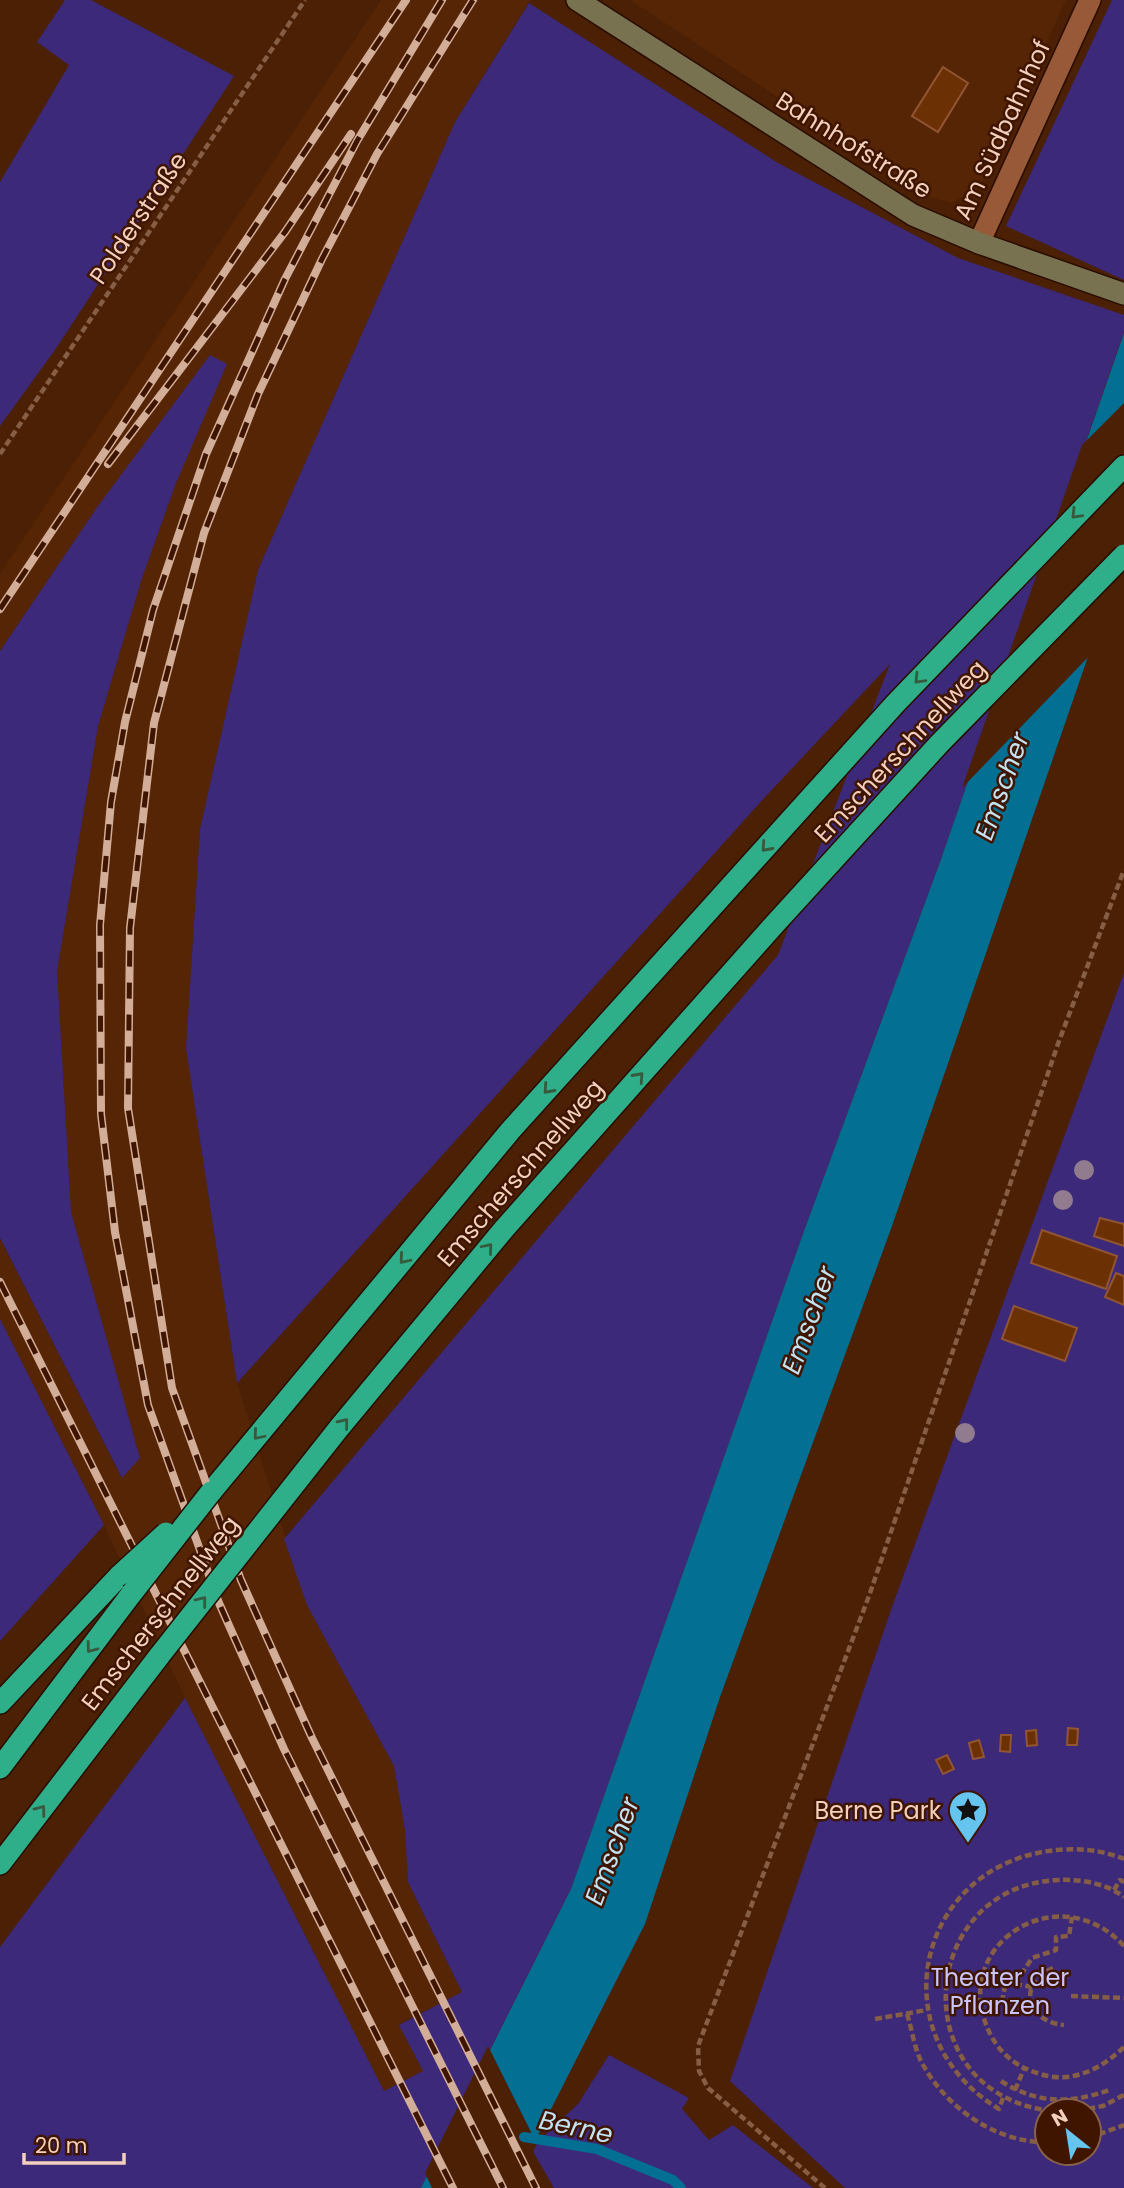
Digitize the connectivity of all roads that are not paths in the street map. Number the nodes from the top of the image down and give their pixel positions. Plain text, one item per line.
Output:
1 (577, 0) edge
2 (1090, 0) edge
3 (979, 243) junction
4 (1124, 294) edge
5 (1124, 466) edge
6 (1124, 555) edge
7 (211, 1492) junction
8 (0, 1703) edge
9 (0, 1768) edge
10 (0, 1864) edge

1 - 3 street, Bahnhofstraße
2 - 3 street, Am Südbahnhof
3 - 4 street, Bahnhofstraße
5 -> 7 highway
10 -> 6 highway, Emscherschnellweg, bridge
7 - 8 highway, bridge
7 -> 9 highway, bridge

